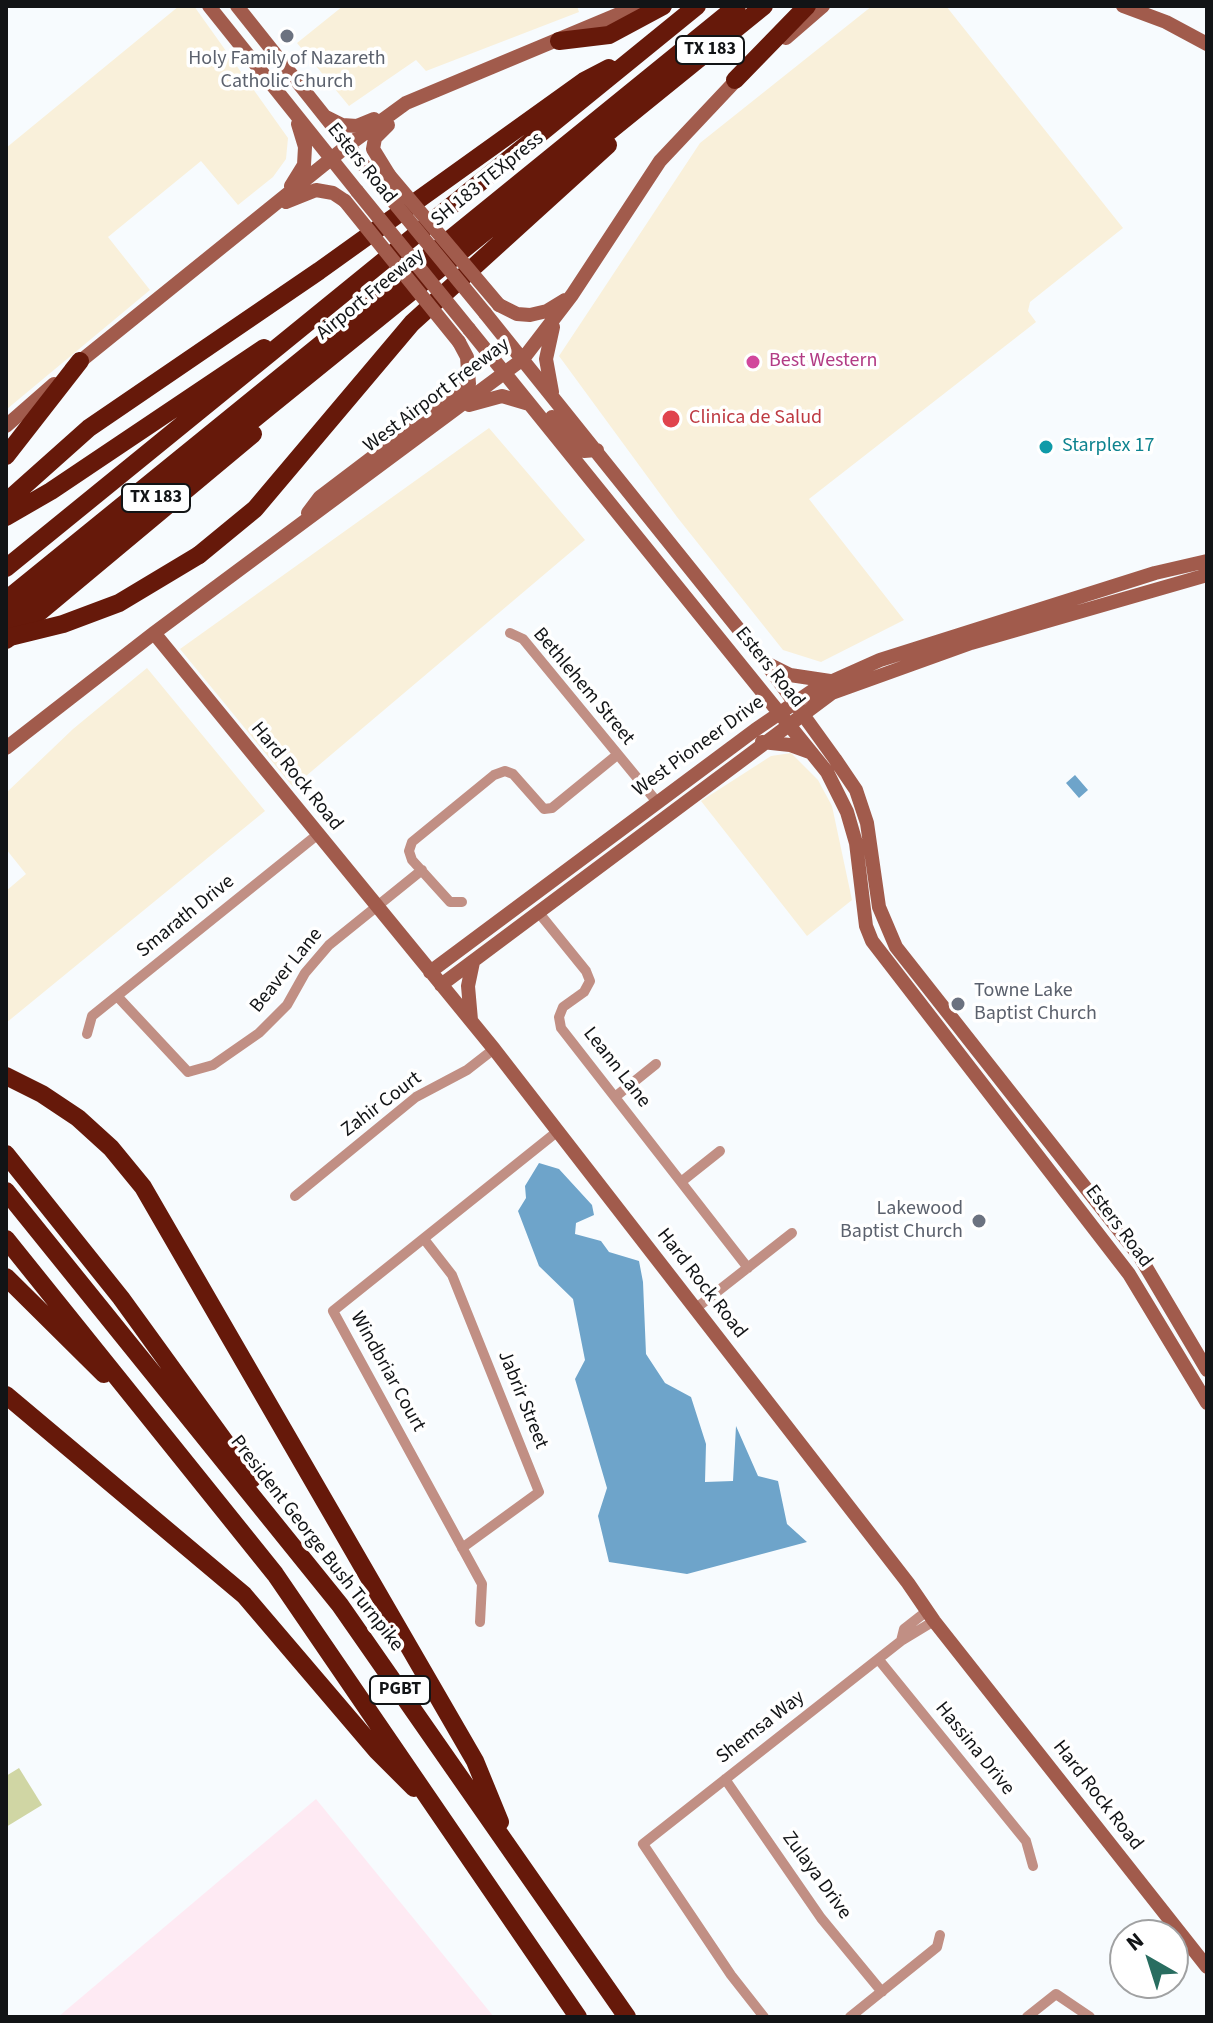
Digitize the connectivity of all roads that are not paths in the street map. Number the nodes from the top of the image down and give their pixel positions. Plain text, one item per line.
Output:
1 (209, 6) edge
2 (237, 6) edge
3 (638, 6) edge
4 (663, 6) edge
5 (697, 6) edge
6 (725, 6) edge
7 (737, 6) edge
8 (764, 6) edge
9 (807, 6) edge
10 (823, 6) edge
11 (1123, 6) edge
12 (559, 41) junction
13 (1207, 44) edge
14 (643, 50) junction
15 (735, 80) junction
16 (656, 93) junction
17 (406, 103) junction
18 (288, 106) junction
19 (323, 114) junction
20 (347, 146) junction
21 (331, 158) junction
22 (283, 197) junction
23 (261, 216) junction
24 (572, 295) junction
25 (556, 318) junction
26 (306, 326) junction
27 (523, 359) junction
28 (80, 361) junction
29 (504, 373) junction
30 (306, 375) junction
31 (553, 396) junction
32 (532, 407) junction
33 (454, 411) junction
34 (6, 426) edge
35 (597, 450) junction
36 (6, 456) edge
37 (579, 464) junction
38 (6, 502) edge
39 (6, 517) edge
40 (624, 520) junction
41 (298, 526) junction
42 (678, 554) junction
43 (1207, 561) edge
44 (662, 567) junction
45 (6, 568) edge
46 (1207, 575) edge
47 (6, 587) edge
48 (6, 600) edge
49 (6, 620) edge
50 (154, 633) junction
51 (510, 633) dead end
52 (6, 639) edge
53 (765, 662) junction
54 (831, 687) junction
55 (798, 707) junction
56 (783, 718) junction
57 (822, 740) junction
58 (762, 742) junction
59 (6, 748) edge
60 (812, 753) junction
61 (617, 755) junction
62 (688, 779) junction
63 (657, 802) junction
64 (650, 828) junction
65 (317, 835) junction
66 (596, 847) junction
67 (422, 870) junction
68 (462, 902) dead end
69 (376, 906) junction
70 (539, 913) junction
71 (473, 962) junction
72 (430, 972) junction
73 (913, 984) junction
74 (441, 985) junction
75 (117, 996) junction
76 (471, 1021) junction
77 (87, 1034) dead end
78 (494, 1049) junction
79 (656, 1064) dead end
80 (6, 1076) edge
81 (615, 1097) junction
82 (1003, 1098) junction
83 (558, 1131) junction
84 (720, 1151) dead end
85 (6, 1154) edge
86 (681, 1182) junction
87 (6, 1191) edge
88 (295, 1196) dead end
89 (792, 1233) dead end
90 (6, 1239) edge
91 (424, 1239) junction
92 (748, 1268) junction
93 (12, 1284) edge
94 (695, 1309) junction
95 (1207, 1370) edge
96 (6, 1395) edge
97 (1207, 1403) edge
98 (148, 1414) junction
99 (281, 1530) junction
100 (462, 1548) junction
101 (930, 1616) junction
102 (480, 1622) dead end
103 (879, 1660) junction
104 (725, 1779) junction
105 (444, 1818) junction
106 (513, 1854) junction
107 (1033, 1866) dead end
108 (940, 1935) dead end
109 (1207, 1967) edge
110 (882, 1992) junction
111 (578, 2017) edge
112 (627, 2017) edge
113 (764, 2017) edge
114 (850, 2017) edge
115 (1027, 2017) edge
116 (1090, 2017) edge

1 - 18 main road, Esters Road
2 - 19 main road, Esters Road
3 - 12 main road
4 - 12 highway
5 - 14 highway, Airport Freeway / TX 183
6 - 47 highway, SH 183 TEXpress
7 - 48 highway, SH 183 TEXpress
8 - 16 highway, Airport Freeway / TX 183
9 - 15 highway
10 - 15 main road, West Airport Freeway
11 - 13 main road
12 - 17 main road
14 - 26 highway, Airport Freeway / TX 183
14 - 38 highway
15 - 24 main road, West Airport Freeway
16 - 30 highway, Airport Freeway / TX 183
16 - 52 highway, bridge
17 - 19 main road
17 - 20 main road
17 - 24 main road, bridge
18 - 21 main road, Esters Road
18 - 22 main road
19 - 20 main road, Esters Road
20 - 21 main road
20 - 27 main road, Esters Road, bridge
21 - 22 main road
21 - 29 main road, Esters Road, bridge
22 - 23 main road
23 - 28 main road
23 - 41 main road, bridge
24 - 25 main road, West Airport Freeway
25 - 27 main road, West Airport Freeway
25 - 31 main road
26 - 39 highway
26 - 45 highway, Airport Freeway / TX 183
27 - 29 main road, West Airport Freeway
27 - 31 main road, Esters Road
28 - 34 main road
28 - 36 highway
29 - 32 main road, Esters Road
29 - 33 main road, West Airport Freeway
30 - 49 highway, Airport Freeway / TX 183
30 - 52 highway
31 - 35 main road, Esters Road
32 - 33 main road
32 - 35 main road
32 - 37 main road, Esters Road
33 - 41 main road, West Airport Freeway
35 - 37 main road
35 - 42 main road, Esters Road
37 - 40 main road, Esters Road
40 - 42 main road
40 - 44 main road, Esters Road
41 - 50 main road, West Airport Freeway
42 - 44 main road
42 - 53 main road, Esters Road
43 - 54 main road, West Pioneer Drive
44 - 56 main road, Esters Road
46 - 54 main road, West Pioneer Drive
50 - 59 main road, West Airport Freeway
50 - 65 main road, Hard Rock Road
51 - 61 street, Bethlehem Street
53 - 54 main road
53 - 55 main road, Esters Road
54 - 55 main road, West Pioneer Drive
54 - 57 main road
55 - 56 main road, West Pioneer Drive
55 - 57 main road, Esters Road
56 - 58 main road, West Pioneer Drive
56 - 60 main road, Esters Road
56 - 62 main road, West Pioneer Drive
57 - 73 main road, Esters Road
58 - 60 main road
58 - 64 main road, West Pioneer Drive
60 - 73 main road, Esters Road
61 - 63 street, Bethlehem Street
61 - 67 street
62 - 63 main road, West Pioneer Drive
62 - 64 main road
63 - 66 main road, West Pioneer Drive
64 - 70 main road, West Pioneer Drive
65 - 69 main road, Hard Rock Road
65 - 75 street, Smarath Drive
66 - 70 main road
66 - 72 main road, West Pioneer Drive
67 - 68 street
67 - 69 street
69 - 72 main road, Hard Rock Road
69 - 75 street, Beaver Lane
70 - 71 main road, West Pioneer Drive
70 - 81 street, Leann Lane
71 - 74 main road, West Pioneer Drive
71 - 76 main road
72 - 74 main road, Hard Rock Road
73 - 82 main road, Esters Road
74 - 76 main road, Hard Rock Road
75 - 77 street, Smarath Drive
76 - 78 main road, Hard Rock Road
78 - 83 main road, Hard Rock Road
78 - 88 street, Zahir Court
79 - 81 street
80 - 106 highway
81 - 86 street, Leann Lane
82 - 95 main road, Esters Road
82 - 97 main road, Esters Road
83 - 91 street, Windbriar Court
83 - 94 main road, Hard Rock Road
84 - 86 street
85 - 99 highway
86 - 92 street, Leann Lane
87 - 99 highway, President George Bush Turnpike / PGBT
89 - 92 street
90 - 98 highway, PGBT
91 - 100 street, Jabrir Street
91 - 100 street, Windbriar Court
92 - 94 street
93 - 98 highway
94 - 101 main road, Hard Rock Road
96 - 105 highway
98 - 105 highway, PGBT
99 - 106 highway, President George Bush Turnpike / PGBT
100 - 102 street, Windbriar Court
101 - 103 street, Shemsa Way
101 - 109 main road, Hard Rock Road
103 - 104 street, Shemsa Way
103 - 107 street, Hassina Drive
104 - 110 street, Zulaya Drive
104 - 113 street, Shemsa Way
105 - 111 highway, PGBT
106 - 112 highway, President George Bush Turnpike / PGBT
108 - 110 street
110 - 114 street
115 - 116 street

